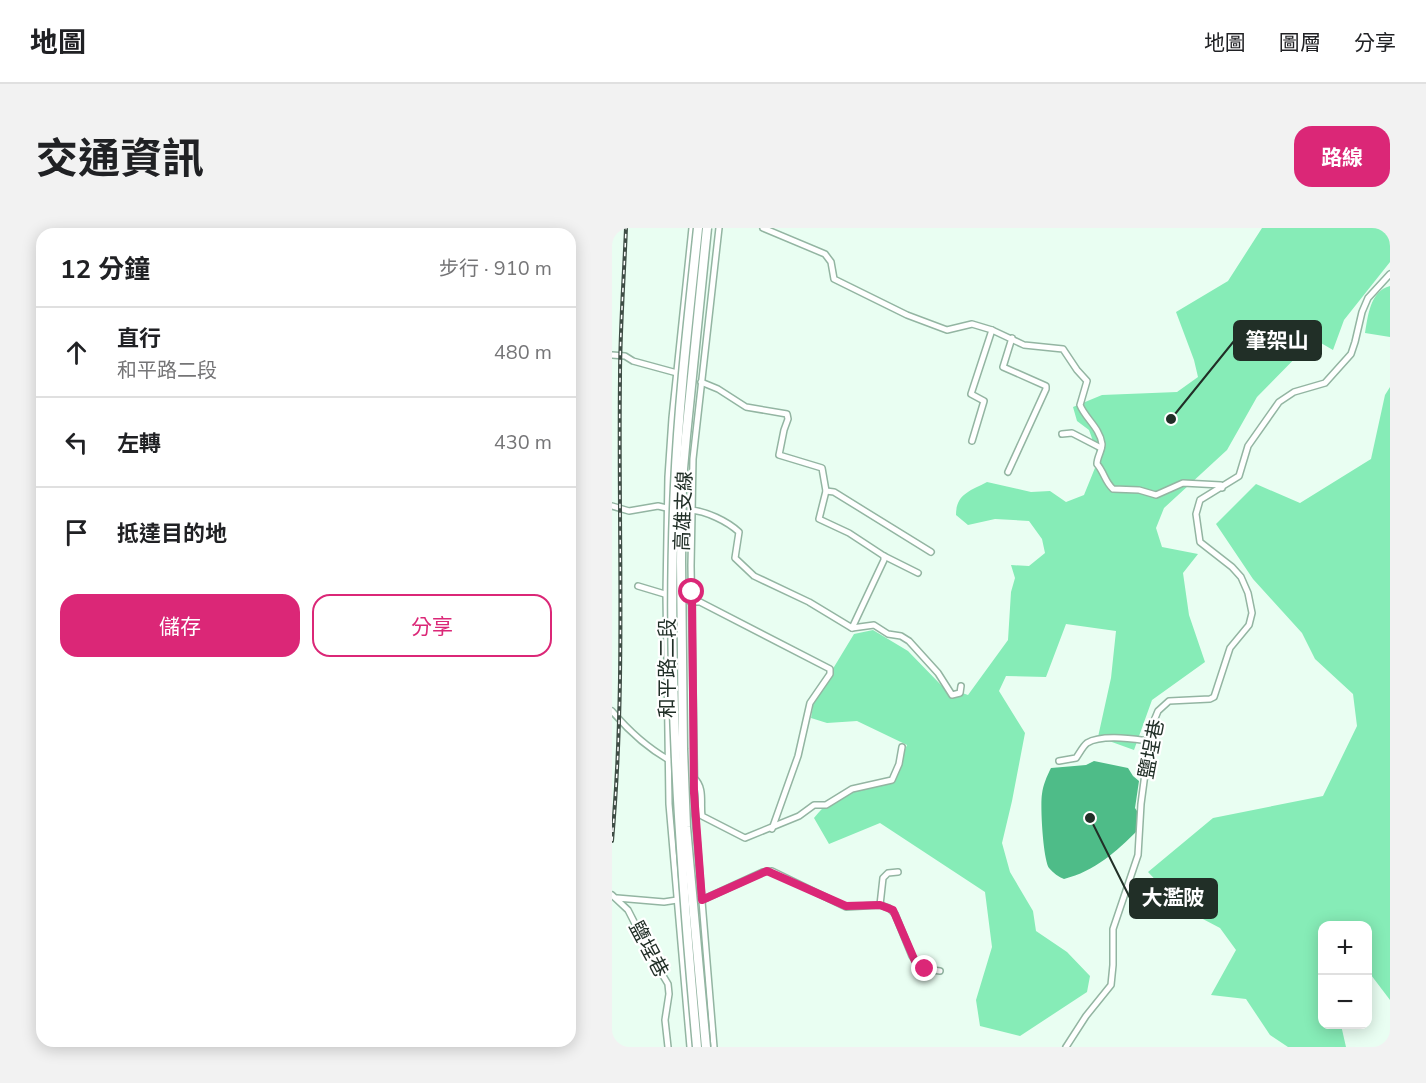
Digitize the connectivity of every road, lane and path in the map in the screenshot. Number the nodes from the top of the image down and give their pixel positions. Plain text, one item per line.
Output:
1 (692, 228) edge
2 (698, 228) edge
3 (707, 228) edge
4 (719, 228) edge
5 (763, 228) edge
6 (1390, 274) edge
7 (992, 330) junction
8 (1012, 338) junction
9 (612, 356) edge
10 (677, 373) junction
11 (700, 382) junction
12 (1062, 434) dead end
13 (972, 441) dead end
14 (1101, 448) junction
15 (1008, 472) dead end
16 (1222, 489) junction
17 (826, 491) junction
18 (612, 506) edge
19 (668, 509) junction
20 (691, 510) junction
21 (931, 552) dead end
22 (884, 556) junction
23 (918, 573) dead end
24 (638, 586) dead end
25 (666, 594) junction
26 (692, 602) junction
27 (852, 628) junction
28 (962, 686) dead end
29 (612, 711) edge
30 (1149, 741) junction
31 (902, 747) dead end
32 (667, 759) junction
33 (1059, 761) dead end
34 (694, 777) junction
35 (772, 829) junction
36 (898, 872) dead end
37 (614, 896) edge
38 (676, 900) junction
39 (702, 900) junction
40 (880, 905) junction
41 (940, 971) dead end
42 (668, 1047) edge
43 (690, 1047) edge
44 (697, 1047) edge
45 (706, 1047) edge
46 (714, 1047) edge
47 (1066, 1047) edge

1 - 10 street, 和平路二段
2 - 44 highway, 高雄支線, bridge
3 - 45 highway, 高雄支線, bridge
4 - 11 street, 和平路二段
5 - 7 street
6 - 16 street, 鹽埕巷
7 - 8 street
7 - 13 street
8 - 14 street
8 - 15 street
9 - 10 street
10 - 19 street, 和平路二段
11 - 17 street
11 - 20 street, 和平路二段
12 - 14 street
14 - 16 street
16 - 30 street, 鹽埕巷
17 - 21 street
17 - 22 street
18 - 19 street
19 - 20 street
19 - 25 street, 和平路二段
20 - 26 street, 和平路二段
20 - 27 street
22 - 23 street
22 - 27 street
24 - 25 street
25 - 26 street
25 - 32 street, 和平路二段
26 - 34 street, 和平路二段
26 - 35 street
27 - 28 street
29 - 32 street
30 - 33 street
30 - 47 street, 鹽埕巷
31 - 35 street
32 - 34 street
32 - 38 street, 和平路二段
34 - 35 street
34 - 39 street, 和平路二段
36 - 40 street
37 - 38 street
37 - 42 street, 鹽埕巷
38 - 39 street
38 - 43 street, 和平路二段
39 - 40 street
39 - 46 street, 和平路二段
40 - 41 street

